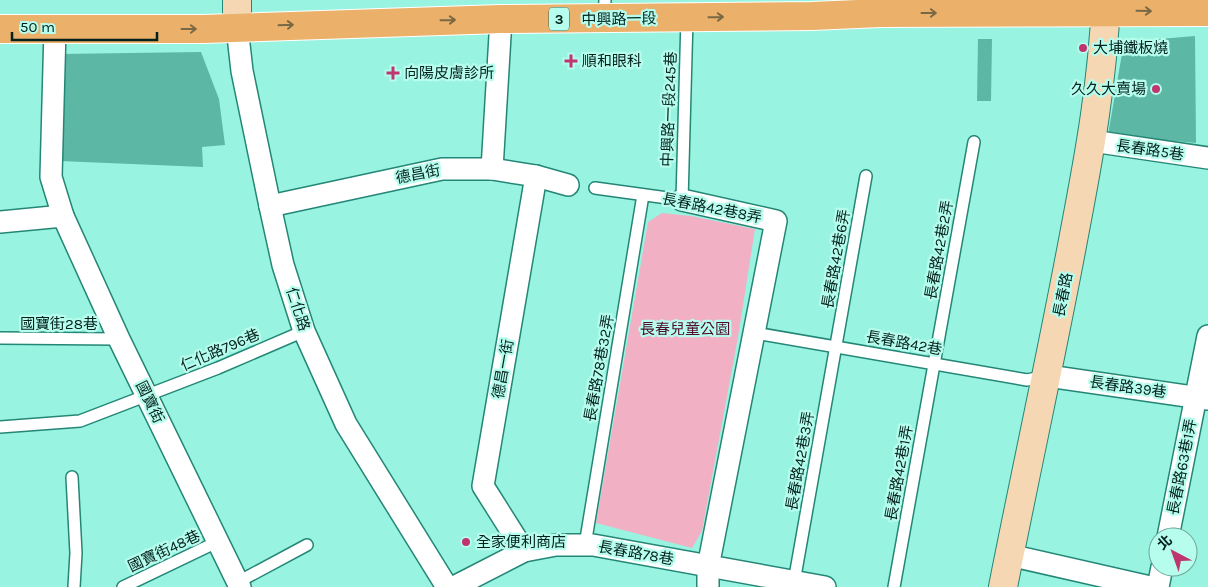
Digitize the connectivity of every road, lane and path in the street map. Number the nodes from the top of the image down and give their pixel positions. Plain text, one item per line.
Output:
1 (237, 0) edge
2 (1106, 5) edge
3 (880, 6) edge
4 (604, 10) edge
5 (1208, 12) edge
6 (687, 18) junction
7 (502, 19) junction
8 (237, 27) junction
9 (0, 30) edge
10 (55, 30) junction
11 (1092, 141) junction
12 (974, 142) dead end
13 (1208, 158) edge
14 (492, 169) junction
15 (536, 176) junction
16 (866, 176) dead end
17 (568, 185) dead end
18 (595, 188) dead end
19 (643, 195) junction
20 (682, 200) junction
21 (270, 206) junction
22 (63, 216) junction
23 (0, 222) edge
24 (304, 330) junction
25 (755, 333) junction
26 (1208, 336) edge
27 (0, 338) edge
28 (119, 339) junction
29 (836, 346) junction
30 (934, 364) junction
31 (1048, 376) junction
32 (148, 396) junction
33 (1202, 398) edge
34 (0, 427) edge
35 (72, 477) dead end
36 (1170, 527) edge
37 (219, 541) junction
38 (307, 545) dead end
39 (584, 545) junction
40 (524, 551) junction
41 (1009, 555) junction
42 (708, 577) edge
43 (794, 582) junction
44 (239, 584) edge
45 (74, 587) edge
46 (123, 587) edge
47 (447, 587) edge
48 (454, 587) edge
49 (824, 587) edge
50 (894, 587) edge
51 (1003, 587) edge
52 (1150, 587) edge

1 - 8 street, 仁化路
3 -> 2 main road, 中興路一段 / 3
2 -> 5 main road, 中興路一段 / 3
2 - 11 street, 長春路
6 -> 3 main road, 中興路一段 / 3
4 - 6 main road, 中興路一段 / 3
4 - 7 main road, 中興路一段 / 3
6 - 20 lane, 中興路一段245巷
8 -> 7 main road, 中興路一段 / 3
7 - 14 street
10 -> 8 main road, 中興路一段 / 3
8 - 21 street, 仁化路
9 - 10 main road, 中興路一段 / 3
10 - 22 street, 國寶街
11 - 13 street, 長春路5巷
11 - 31 street, 長春路
12 - 30 lane, 長春路42巷2弄
14 - 15 street, 德昌街
14 - 21 street, 德昌街
15 - 17 street, 德昌街
15 - 40 street, 德昌一街
16 - 29 lane, 長春路42巷6弄
18 - 19 lane, 長春路42巷8弄
19 - 20 lane, 長春路42巷8弄
19 - 39 lane, 長春路78巷32弄
20 - 25 street, 長春路42巷8弄
21 - 24 street, 仁化路
22 - 23 street
22 - 28 street, 國寶街
24 - 32 lane, 仁化路796巷
24 - 47 street, 仁化路
25 - 29 lane, 長春路42巷
25 - 42 street
26 - 33 street, 長春路63巷1弄
27 - 28 lane, 國寶街28巷
28 - 32 street, 國寶街
29 - 30 lane, 長春路42巷
29 - 43 lane, 長春路42巷3弄
30 - 31 lane, 長春路42巷
30 - 50 lane, 長春路42巷1弄
31 - 33 street, 長春路39巷
31 - 41 street, 長春路
32 - 34 lane, 仁化路796巷
32 - 37 street, 國寶街
33 - 36 street, 長春路63巷1弄
35 - 45 lane
37 - 44 street, 國寶街
37 - 46 lane, 國寶街48巷
38 - 44 lane
39 - 40 street, 長春路78巷
39 - 42 street, 長春路78巷
40 - 48 street, 長春路78巷
41 - 51 street, 長春路
41 - 52 street
42 - 43 street, 長春路78巷
43 - 49 street, 長春路78巷

